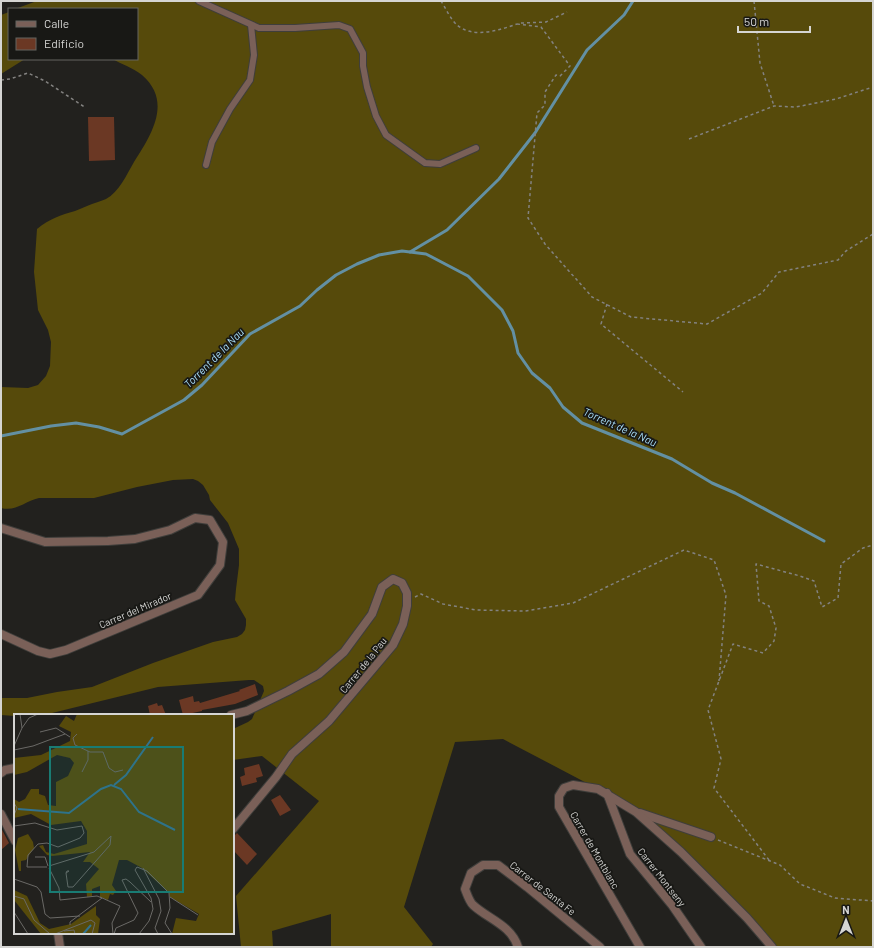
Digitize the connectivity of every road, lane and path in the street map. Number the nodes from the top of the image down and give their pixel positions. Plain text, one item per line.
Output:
1 (199, 1) edge
2 (442, 1) edge
3 (754, 1) edge
4 (567, 12) dead end
5 (517, 24) junction
6 (251, 25) junction
7 (1, 80) edge
8 (873, 87) edge
9 (774, 106) junction
10 (86, 108) dead end
11 (689, 139) dead end
12 (476, 148) dead end
13 (206, 165) dead end
14 (873, 234) edge
15 (607, 304) junction
16 (683, 392) dead end
17 (1, 528) edge
18 (873, 545) edge
19 (407, 602) junction
20 (1, 634) edge
21 (718, 683) junction
22 (234, 714) edge
23 (14, 768) edge
24 (1, 773) edge
25 (607, 793) junction
26 (636, 812) junction
27 (1, 814) edge
28 (234, 827) edge
29 (711, 837) joint
30 (14, 839) edge
31 (769, 860) junction
32 (873, 901) edge
33 (58, 934) edge
34 (60, 947) edge
35 (518, 947) edge
36 (600, 947) edge
37 (640, 947) edge
38 (700, 947) edge
39 (772, 947) edge

1 - 6 lane
2 - 5 path
3 - 9 path
4 - 5 path
5 - 15 path
6 - 12 lane
6 - 13 lane
7 - 10 path
8 - 9 path
9 - 11 path
14 - 15 path
15 - 16 path
17 - 20 street, Carrer del Mirador
18 - 21 path
19 - 21 path
19 - 22 street, Carrer de la Pau
19 - 28 street, Carrer de la Pau
21 - 31 path
23 - 24 street
25 - 26 street, Carrer de Montblanc
25 - 37 street, Carrer de Montblanc
25 - 38 street, Carrer Montseny
26 - 29 street, Carrer de Montblanc
26 - 39 street, Carrer de Montblanc
27 - 30 street
29 - 31 path
31 - 32 path
33 - 34 street
35 - 36 street, Carrer de Santa Fe

